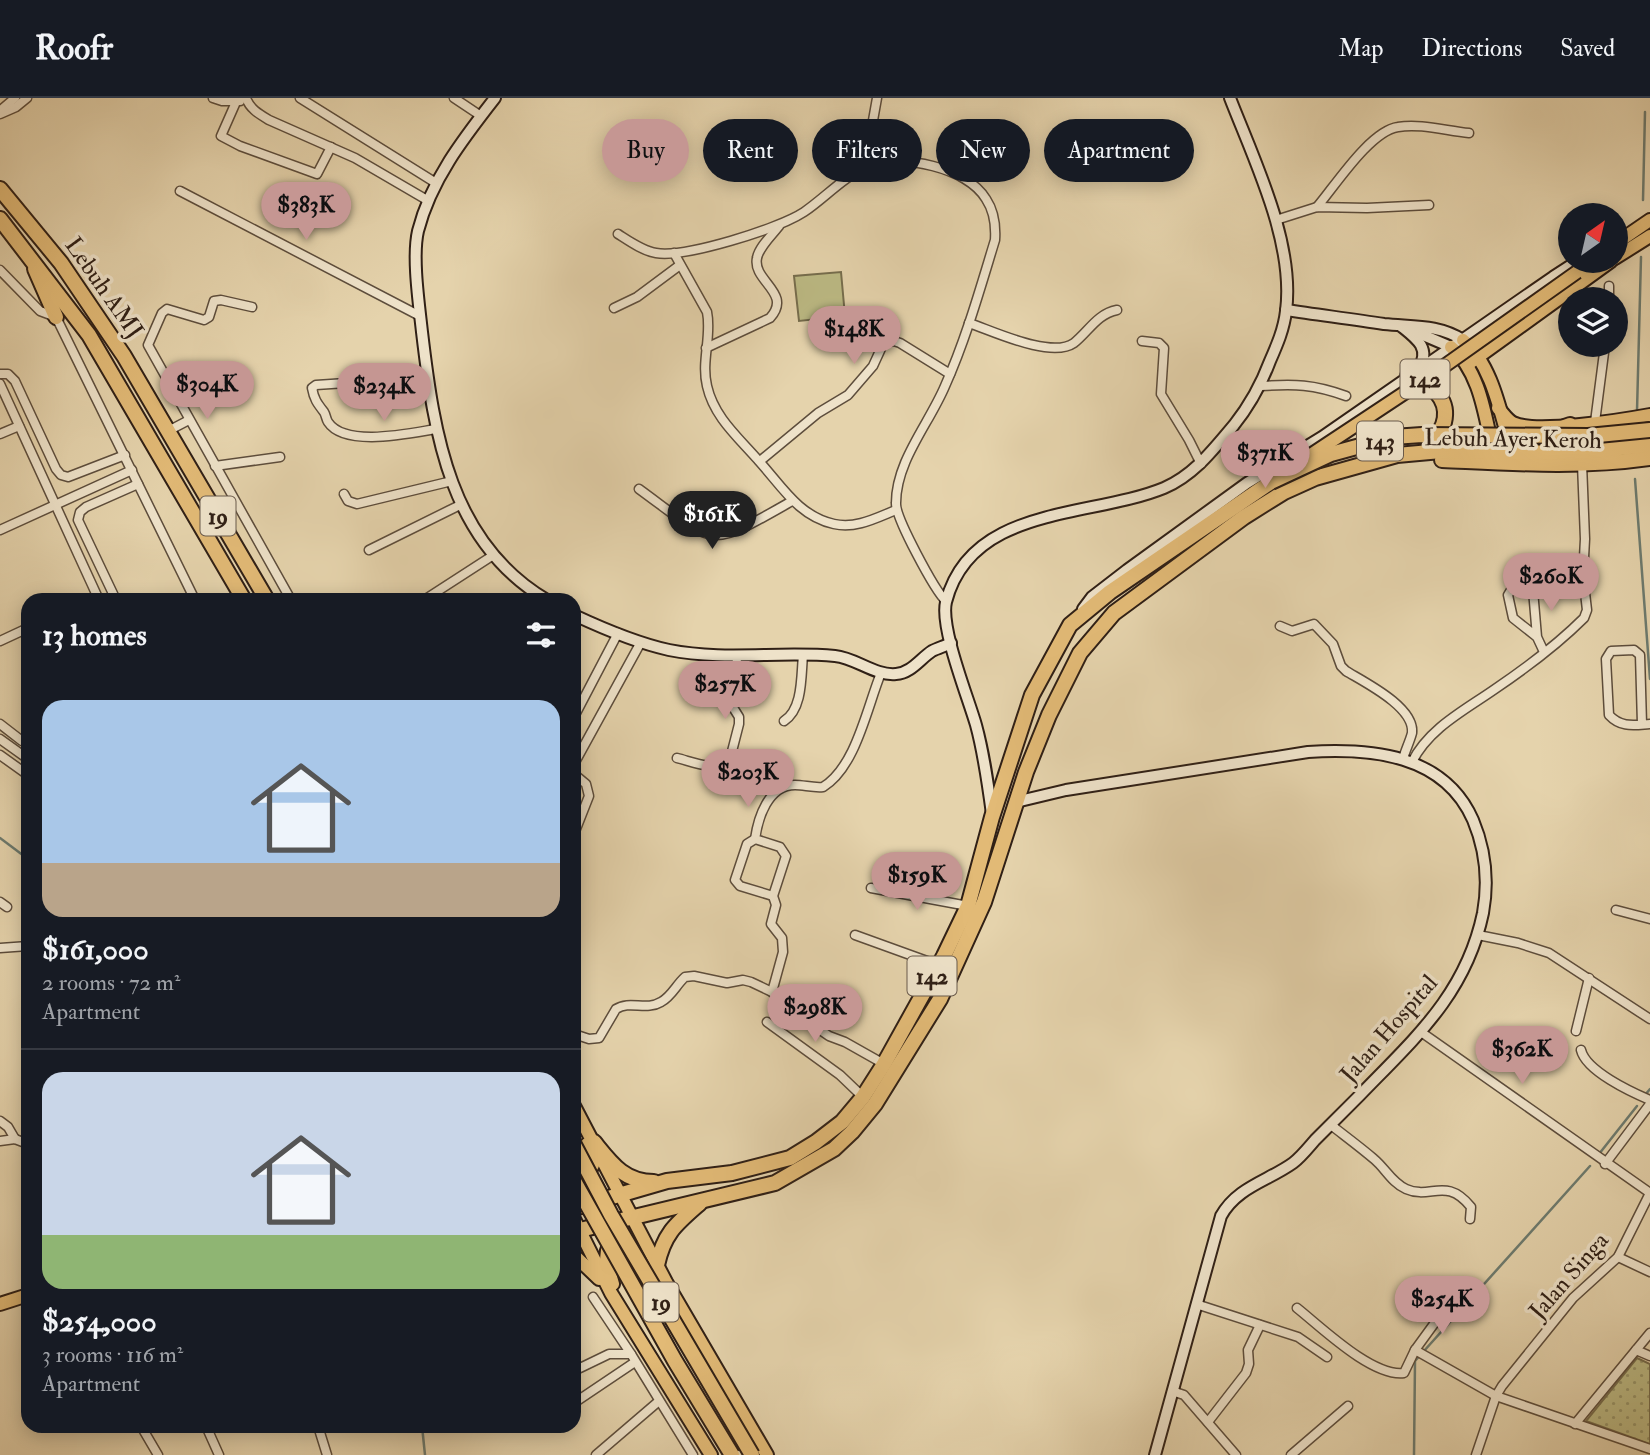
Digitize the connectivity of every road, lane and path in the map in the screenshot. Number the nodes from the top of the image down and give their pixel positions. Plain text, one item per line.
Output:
1 (15, 98) edge
2 (27, 98) edge
3 (212, 98) edge
4 (300, 98) edge
5 (454, 98) edge
6 (495, 98) edge
7 (877, 98) edge
8 (1230, 98) edge
9 (246, 99) edge
10 (236, 102) junction
11 (0, 113) edge
12 (481, 116) junction
13 (873, 119) edge
14 (1469, 133) dead end
15 (331, 147) junction
16 (436, 183) junction
17 (0, 189) edge
18 (180, 191) dead end
19 (427, 200) junction
20 (1429, 205) dead end
21 (1317, 207) junction
22 (0, 219) edge
23 (1650, 219) edge
24 (1276, 220) junction
25 (781, 224) junction
26 (618, 234) dead end
27 (1628, 235) edge
28 (1650, 236) edge
29 (1628, 250) edge
30 (674, 253) junction
31 (30, 255) junction
32 (680, 265) junction
33 (0, 270) edge
34 (1560, 273) edge
35 (1576, 273) edge
36 (1594, 273) edge
37 (252, 307) dead end
38 (614, 308) dead end
39 (1117, 310) dead end
40 (1286, 310) junction
41 (420, 316) junction
42 (56, 317) junction
43 (969, 323) junction
44 (1401, 326) junction
45 (1463, 340) junction
46 (1142, 341) dead end
47 (1451, 347) junction
48 (706, 348) junction
49 (1479, 356) junction
50 (1603, 357) edge
51 (1467, 365) junction
52 (1413, 373) junction
53 (0, 374) edge
54 (950, 374) junction
55 (428, 382) junction
56 (0, 384) edge
57 (1261, 386) junction
58 (1346, 396) dead end
59 (1498, 408) junction
60 (1650, 415) edge
61 (189, 420) junction
62 (1595, 422) junction
63 (1570, 425) junction
64 (19, 426) junction
65 (436, 429) junction
66 (1650, 430) edge
67 (168, 431) junction
68 (0, 434) edge
69 (44, 444) junction
70 (1650, 444) edge
71 (30, 450) junction
72 (1493, 451) junction
73 (1512, 452) junction
74 (125, 455) junction
75 (1397, 455) junction
76 (281, 457) dead end
77 (1650, 458) edge
78 (1577, 459) junction
79 (760, 461) junction
80 (1376, 462) junction
81 (1201, 464) junction
82 (215, 466) junction
83 (96, 468) junction
84 (132, 470) junction
85 (452, 481) junction
86 (102, 482) junction
87 (1271, 482) junction
88 (138, 484) junction
89 (639, 489) dead end
90 (1284, 492) joint
91 (344, 494) dead end
92 (109, 496) junction
93 (792, 501) junction
94 (54, 504) junction
95 (462, 504) junction
96 (895, 510) junction
97 (0, 530) edge
98 (369, 550) dead end
99 (94, 555) junction
100 (492, 556) junction
101 (81, 562) junction
102 (96, 593) edge
103 (113, 593) edge
104 (192, 593) edge
105 (240, 593) edge
106 (263, 593) edge
107 (287, 593) edge
108 (435, 593) edge
109 (533, 593) edge
110 (946, 601) junction
111 (581, 618) edge
112 (1070, 625) junction
113 (1280, 626) dead end
114 (21, 631) edge
115 (618, 633) junction
116 (1537, 637) junction
117 (0, 641) edge
118 (641, 642) junction
119 (951, 643) junction
120 (1544, 652) junction
121 (737, 655) junction
122 (803, 655) junction
123 (881, 673) junction
124 (581, 704) edge
125 (784, 721) dead end
126 (0, 724) edge
127 (1646, 724) edge
128 (21, 737) edge
129 (0, 739) edge
130 (21, 743) edge
131 (14, 749) junction
132 (581, 751) edge
133 (21, 754) edge
134 (0, 755) edge
135 (677, 758) dead end
136 (1407, 760) junction
137 (21, 770) edge
138 (581, 780) edge
139 (1023, 782) junction
140 (1042, 796) junction
141 (1016, 802) junction
142 (581, 816) edge
143 (992, 817) junction
144 (755, 839) junction
145 (871, 888) dead end
146 (773, 896) junction
147 (968, 906) junction
148 (1616, 910) dead end
149 (1650, 919) edge
150 (855, 935) dead end
151 (1478, 935) junction
152 (21, 946) edge
153 (0, 948) edge
154 (938, 965) junction
155 (1589, 978) junction
156 (772, 992) junction
157 (1650, 1019) edge
158 (767, 1022) dead end
159 (1576, 1031) dead end
160 (1421, 1032) junction
161 (581, 1036) edge
162 (1581, 1050) dead end
163 (884, 1064) junction
164 (863, 1097) junction
165 (1650, 1102) edge
166 (581, 1120) edge
167 (0, 1121) edge
168 (1331, 1125) junction
169 (581, 1129) edge
170 (15, 1139) junction
171 (0, 1140) edge
172 (21, 1141) edge
173 (594, 1142) junction
174 (581, 1158) edge
175 (1605, 1164) junction
176 (581, 1181) edge
177 (667, 1181) junction
178 (1650, 1193) edge
179 (620, 1194) junction
180 (581, 1195) edge
181 (701, 1202) junction
182 (581, 1206) edge
183 (633, 1217) junction
184 (1470, 1219) dead end
185 (581, 1226) edge
186 (581, 1236) edge
187 (1618, 1257) junction
188 (581, 1260) edge
189 (657, 1265) junction
190 (1650, 1272) edge
191 (666, 1282) junction
192 (611, 1293) junction
193 (21, 1297) edge
194 (593, 1297) dead end
195 (0, 1304) edge
196 (1196, 1304) junction
197 (1447, 1306) dead end
198 (620, 1308) junction
199 (1297, 1308) dead end
200 (1259, 1325) junction
201 (1650, 1333) edge
202 (1636, 1350) junction
203 (1416, 1351) junction
204 (1650, 1356) edge
205 (1327, 1357) dead end
206 (633, 1358) junction
207 (581, 1368) edge
208 (1172, 1391) junction
209 (1496, 1396) junction
210 (581, 1398) edge
211 (659, 1401) junction
212 (1349, 1406) dead end
213 (1208, 1422) junction
214 (1575, 1423) junction
215 (145, 1433) edge
216 (209, 1433) edge
217 (320, 1433) edge
218 (1650, 1449) edge
219 (158, 1455) edge
220 (219, 1455) edge
221 (327, 1455) edge
222 (596, 1455) edge
223 (693, 1455) edge
224 (711, 1455) edge
225 (732, 1455) edge
226 (752, 1455) edge
227 (767, 1455) edge
228 (1155, 1455) edge
229 (1236, 1455) edge
230 (1292, 1455) edge
231 (1476, 1455) edge

1 - 11 street
2 - 11 street
3 - 10 street
4 - 16 street
5 - 12 street
6 - 12 street
7 - 13 street
8 - 24 street
9 - 10 street
9 - 15 street
10 - 15 street
12 - 16 street
14 - 21 street
15 - 19 street
16 - 19 street
17 - 67 highway, Lebuh AMJ / 19
18 - 41 street
19 - 41 street
20 - 21 street
21 - 24 street
22 - 31 highway, Lebuh AMJ / 19
23 - 27 main road
24 - 40 street
25 - 30 street
25 - 43 street
25 - 48 street
26 - 30 street
28 - 29 main road, 142
30 - 32 street
31 - 42 highway
31 - 105 highway, Lebuh AMJ / 19
32 - 38 street
32 - 48 street
33 - 42 street
34 - 45 street, 142
35 - 87 main road, 142, bridge
36 - 49 main road, 142
37 - 61 street
39 - 43 street
40 - 44 street
40 - 57 street
41 - 55 street
42 - 74 street
43 - 54 street
44 - 45 street
44 - 47 street
44 - 52 street
45 - 47 street, 142
45 - 49 main road
46 - 81 street
47 - 51 main road
47 - 52 street, 142
48 - 79 street
49 - 51 main road, 142
49 - 59 main road
50 - 62 street
51 - 72 main road
52 - 75 highway
52 - 112 street, 142
53 - 69 street
54 - 79 street
54 - 96 street
55 - 65 street
55 - 65 street
56 - 64 street
57 - 58 street
57 - 81 street
59 - 63 main road
59 - 73 main road
60 - 62 main road
61 - 67 street
61 - 82 street
62 - 63 main road
63 - 78 highway
64 - 68 street
64 - 71 street
65 - 85 street
66 - 87 highway, Lebuh Ayer Keroh / 143, bridge
67 - 106 highway, Lebuh AMJ / 19
69 - 71 street
69 - 83 street
70 - 78 highway
71 - 94 street
72 - 73 highway
72 - 75 highway
73 - 78 highway
74 - 83 street
74 - 84 street
75 - 80 highway
76 - 82 street
77 - 78 highway, Lebuh Ayer Keroh / 143
78 - 80 highway, Lebuh Ayer Keroh / 143
78 - 120 street
79 - 93 street
80 - 90 highway, 143
81 - 110 street
82 - 107 street
83 - 86 street
84 - 86 street
84 - 88 street
85 - 91 street
85 - 95 street
86 - 92 street
86 - 94 street
87 - 112 highway, 142
88 - 92 street
88 - 104 street
89 - 93 street
90 - 139 highway, 142
92 - 99 street
93 - 96 street
94 - 97 street
94 - 101 street
95 - 98 street
95 - 100 street
96 - 110 street
99 - 101 street
99 - 103 street
100 - 108 street
100 - 109 street
101 - 102 street
110 - 119 street
111 - 115 street
112 - 143 highway, 142
113 - 136 street
114 - 117 street
115 - 118 street
115 - 124 street
116 - 116 street
116 - 120 street
118 - 121 street
118 - 132 street
119 - 123 street
119 - 143 street
120 - 136 street
121 - 122 street
121 - 135 street
122 - 123 street
122 - 125 street
123 - 144 street
126 - 128 street
127 - 127 street
129 - 131 street
130 - 131 street
131 - 133 street
134 - 137 street
136 - 140 street, Jalan Hospital
136 - 151 street, Jalan Hospital
138 - 142 street
139 - 140 street
139 - 141 highway, 142
140 - 141 street, Jalan Hospital
141 - 181 highway, 142
143 - 147 highway, 142
144 - 146 street
144 - 146 street
145 - 147 street
146 - 156 street
147 - 154 highway, 142
148 - 149 street
150 - 154 street
151 - 155 street
151 - 160 street, Jalan Hospital
152 - 153 street
154 - 163 highway, 142
155 - 157 street
155 - 159 street
156 - 161 street
156 - 163 street
158 - 164 street
160 - 168 street, Jalan Hospital
160 - 175 street
162 - 165 street
163 - 164 highway, 142
164 - 177 highway, 142
165 - 175 street
166 - 173 main road
167 - 170 street
168 - 184 street
168 - 196 street, Jalan Hospital
169 - 176 main road
170 - 171 street
170 - 172 street
173 - 177 highway
173 - 179 main road
174 - 226 highway, 19, bridge
175 - 178 street
177 - 179 highway, 142
178 - 187 street, Jalan Singa
179 - 182 highway, 142
179 - 183 main road
180 - 225 highway, 19, bridge
181 - 183 highway, 142
181 - 189 highway
183 - 185 highway, 142
183 - 189 main road
186 - 192 main road
187 - 190 street
187 - 209 street, Jalan Singa
188 - 192 main road
189 - 191 main road
191 - 198 main road
191 - 227 main road
192 - 198 main road
193 - 195 main road
194 - 206 street
196 - 200 street
196 - 208 street, Jalan Hospital
197 - 203 street
198 - 224 main road
199 - 203 street
200 - 205 street
200 - 213 street
201 - 202 street
202 - 204 street
202 - 214 street
203 - 209 street
206 - 207 street
206 - 210 street
206 - 211 street
208 - 213 street
208 - 228 street, Jalan Hospital
209 - 214 street
209 - 231 street, Jalan Singa
211 - 222 street
211 - 223 street
212 - 230 street
213 - 229 street
214 - 218 street
215 - 219 street
216 - 220 street
217 - 221 street

